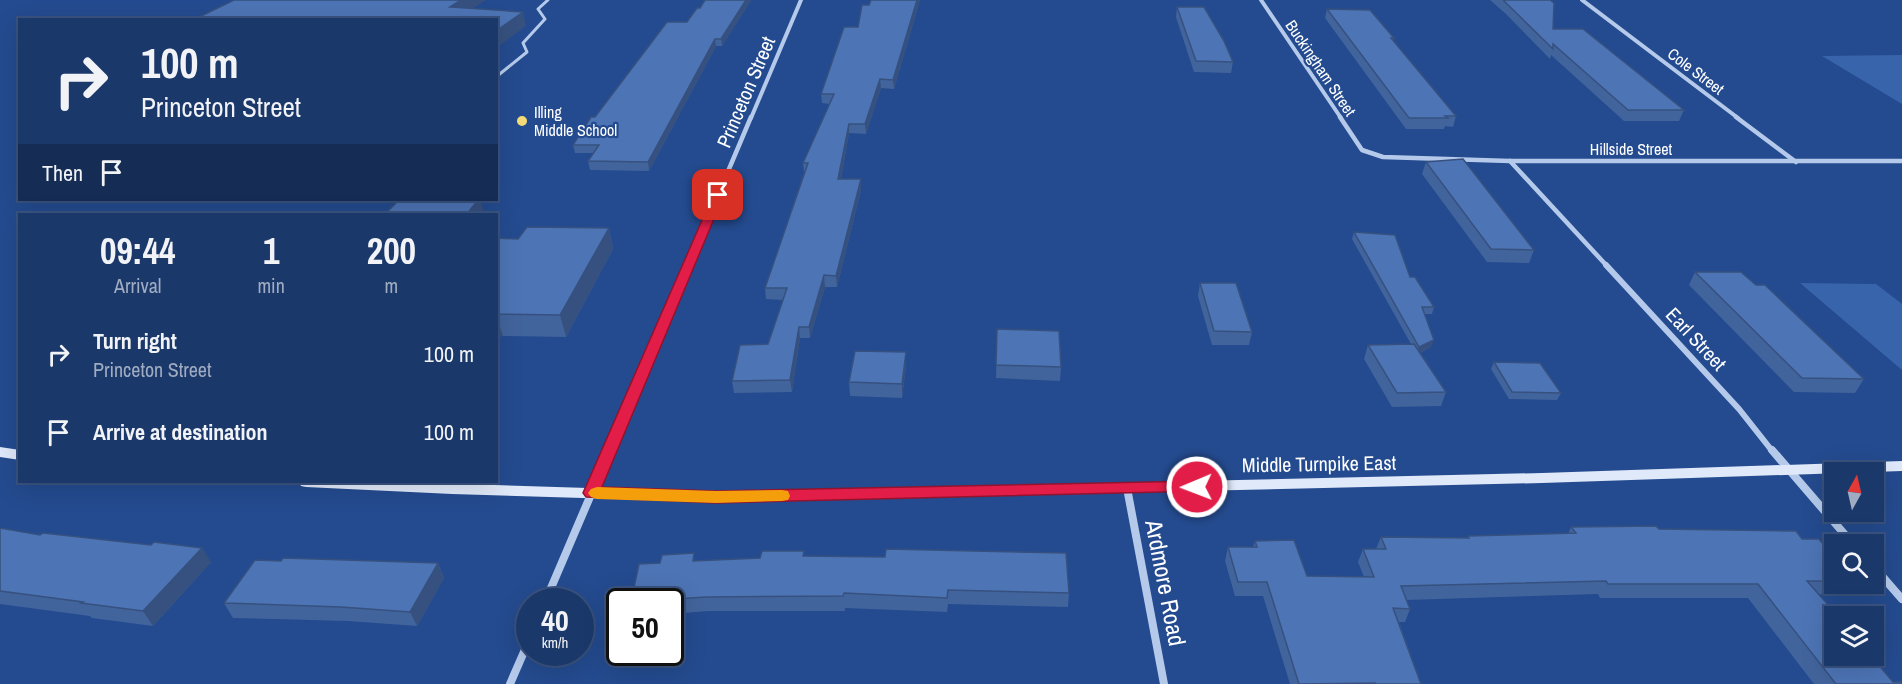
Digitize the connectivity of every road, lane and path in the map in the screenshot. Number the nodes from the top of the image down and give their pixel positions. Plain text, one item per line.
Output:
1 (548, 0) edge
2 (801, 0) edge
3 (1261, 0) edge
4 (1582, 0) edge
5 (498, 75) edge
6 (1362, 150) joint
7 (1509, 161) junction
8 (1902, 161) edge
9 (1796, 162) junction
10 (0, 452) edge
11 (18, 455) edge
12 (1902, 466) edge
13 (1789, 472) junction
14 (332, 483) edge
15 (1127, 488) junction
16 (591, 493) junction
17 (1844, 534) edge
18 (1884, 578) edge
19 (551, 588) edge
20 (1902, 599) edge
21 (518, 666) edge
22 (510, 684) edge
23 (1164, 684) edge

1 - 5 lane
2 - 16 street, Princeton Street
3 - 6 street, Buckingham Street
4 - 9 street, Cole Street
6 - 7 street, Hillside Street
7 - 9 street, Hillside Street
7 - 13 street, Earl Street
8 - 9 street, Hillside Street
10 - 11 main road
12 - 13 main road, Middle Turnpike East
13 - 15 main road, Middle Turnpike East
13 - 17 street, Earl Street
14 - 16 main road, Middle Turnpike East
15 - 16 main road, Middle Turnpike East
15 - 23 street, Ardmore Road
16 - 19 street, Princeton Street
18 - 20 street
21 - 22 street

